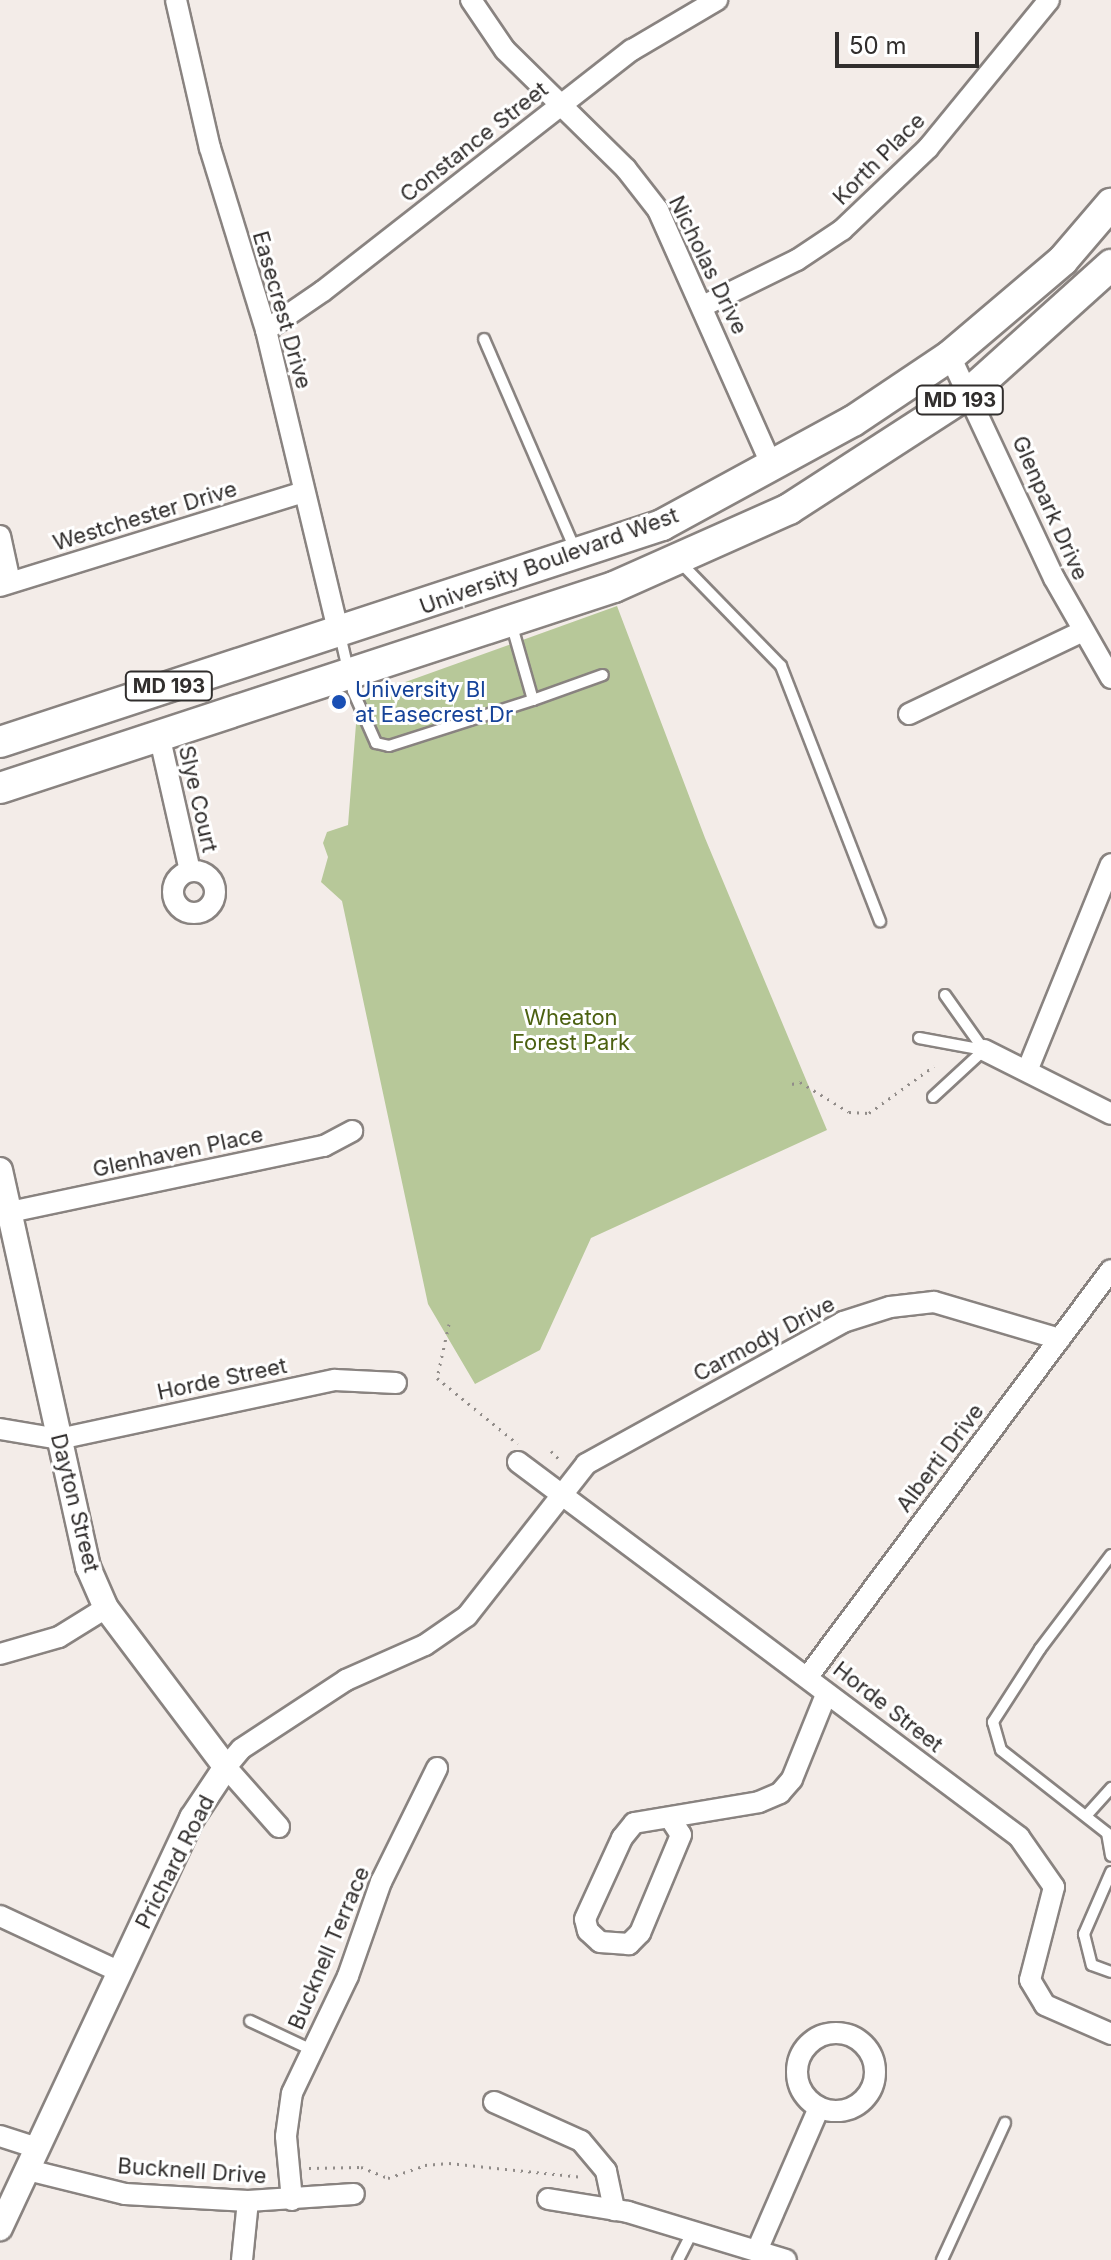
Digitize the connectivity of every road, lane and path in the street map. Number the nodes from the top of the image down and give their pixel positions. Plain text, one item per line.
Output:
1 (176, 0) edge
2 (471, 0) edge
3 (717, 0) edge
4 (1049, 0) edge
5 (561, 103) junction
6 (1111, 204) edge
7 (1111, 265) edge
8 (703, 306) junction
9 (266, 330) junction
10 (484, 339) dead end
11 (950, 356) junction
12 (970, 392) junction
13 (772, 466) junction
14 (304, 492) junction
15 (0, 536) edge
16 (578, 554) junction
17 (677, 560) junction
18 (5, 584) edge
19 (511, 621) junction
20 (1083, 631) junction
21 (339, 634) junction
22 (349, 674) junction
23 (603, 675) dead end
24 (1111, 678) edge
25 (533, 700) junction
26 (909, 714) dead end
27 (160, 739) junction
28 (0, 742) edge
29 (0, 788) edge
30 (1111, 864) edge
31 (190, 871) dead end
32 (880, 921) dead end
33 (945, 995) dead end
34 (919, 1038) dead end
35 (984, 1050) junction
36 (934, 1066) dead end
37 (1027, 1071) junction
38 (792, 1084) dead end
39 (933, 1097) dead end
40 (1111, 1114) edge
41 (352, 1131) dead end
42 (0, 1170) edge
43 (10, 1212) junction
44 (1111, 1270) edge
45 (449, 1324) dead end
46 (1060, 1339) junction
47 (396, 1383) dead end
48 (0, 1429) edge
49 (59, 1439) junction
50 (551, 1451) dead end
51 (521, 1456) joint
52 (560, 1460) dead end
53 (562, 1493) junction
54 (1111, 1555) edge
55 (106, 1608) junction
56 (0, 1654) edge
57 (809, 1675) junction
58 (826, 1695) junction
59 (226, 1767) junction
60 (437, 1768) dead end
61 (1111, 1788) edge
62 (1086, 1816) junction
63 (670, 1818) junction
64 (279, 1827) dead end
65 (1111, 1856) edge
66 (1111, 1872) edge
67 (0, 1916) edge
68 (120, 1972) junction
69 (1111, 1972) edge
70 (250, 2021) dead end
71 (1111, 2034) edge
72 (312, 2050) junction
73 (494, 2102) dead end
74 (819, 2108) dead end
75 (1005, 2123) dead end
76 (0, 2136) edge
77 (33, 2159) junction
78 (289, 2172) junction
79 (608, 2180) junction
80 (8, 2192) edge
81 (354, 2194) dead end
82 (548, 2199) dead end
83 (292, 2200) junction
84 (248, 2201) junction
85 (614, 2210) junction
86 (0, 2228) edge
87 (693, 2230) junction
88 (758, 2248) junction
89 (242, 2260) edge
90 (678, 2260) edge
91 (786, 2260) edge
92 (942, 2260) edge

1 - 9 street, Easecrest Drive
2 - 5 street, Nicholas Drive
3 - 5 street, Constance Street
4 - 8 street, Korth Place
5 - 8 street, Nicholas Drive
5 - 9 street, Constance Street
6 - 11 main road, University Boulevard West / MD 193
7 - 12 main road, University Boulevard West / MD 193
8 - 13 street, Nicholas Drive
9 - 14 street, Easecrest Drive
10 - 16 lane
11 - 12 street, Glenpark Drive
11 - 13 main road, University Boulevard West / MD 193
12 - 17 main road, University Boulevard West / MD 193
12 - 20 street, Glenpark Drive
13 - 16 main road, University Boulevard West / MD 193
14 - 18 street, Westchester Drive
14 - 21 street, Easecrest Drive
15 - 18 street
16 - 21 main road, University Boulevard West / MD 193
17 - 19 main road, University Boulevard West / MD 193
17 - 32 lane
19 - 22 main road, University Boulevard West / MD 193
19 - 25 lane
20 - 24 street, Glenpark Drive
20 - 26 street
21 - 22 lane
21 - 28 main road, University Boulevard West / MD 193
22 - 25 lane
22 - 27 main road, University Boulevard West / MD 193
23 - 25 lane
27 - 29 main road, University Boulevard West / MD 193
27 - 31 street, Slye Court
30 - 37 street
33 - 35 lane
34 - 35 lane
35 - 37 street
35 - 39 lane
36 - 38 path
37 - 40 street
41 - 43 street, Glenhaven Place
42 - 43 street, Dayton Street
43 - 49 street, Dayton Street
44 - 46 street, Alberti Drive
45 - 51 path
46 - 53 street, Carmody Drive
46 - 57 street, Alberti Drive
47 - 49 street, Horde Street
48 - 49 street
49 - 55 street, Dayton Street
50 - 52 path
51 - 53 street, Horde Street
53 - 57 street, Horde Street
53 - 59 street, Prichard Road
54 - 62 lane
55 - 56 street
55 - 59 street, Dayton Street
57 - 58 street, Horde Street
58 - 63 street
58 - 71 street, Horde Street
59 - 64 street, Dayton Street
59 - 68 street, Prichard Road
60 - 72 street, Bucknell Terrace
61 - 62 lane
62 - 65 lane
63 - 63 street
66 - 69 lane
67 - 68 street
68 - 77 street, Prichard Road
70 - 72 lane
72 - 78 street, Bucknell Terrace
73 - 79 street
74 - 88 street
75 - 92 lane
76 - 77 street, Bucknell Drive
77 - 80 street, Prichard Road
77 - 84 street, Bucknell Drive
78 - 79 path
78 - 83 street, Bucknell Terrace
79 - 85 street
80 - 86 street, Prichard Road
81 - 83 street, Bucknell Drive
82 - 85 street
83 - 84 street, Bucknell Drive
84 - 89 street
85 - 87 street
87 - 88 street
87 - 90 lane
88 - 91 street

